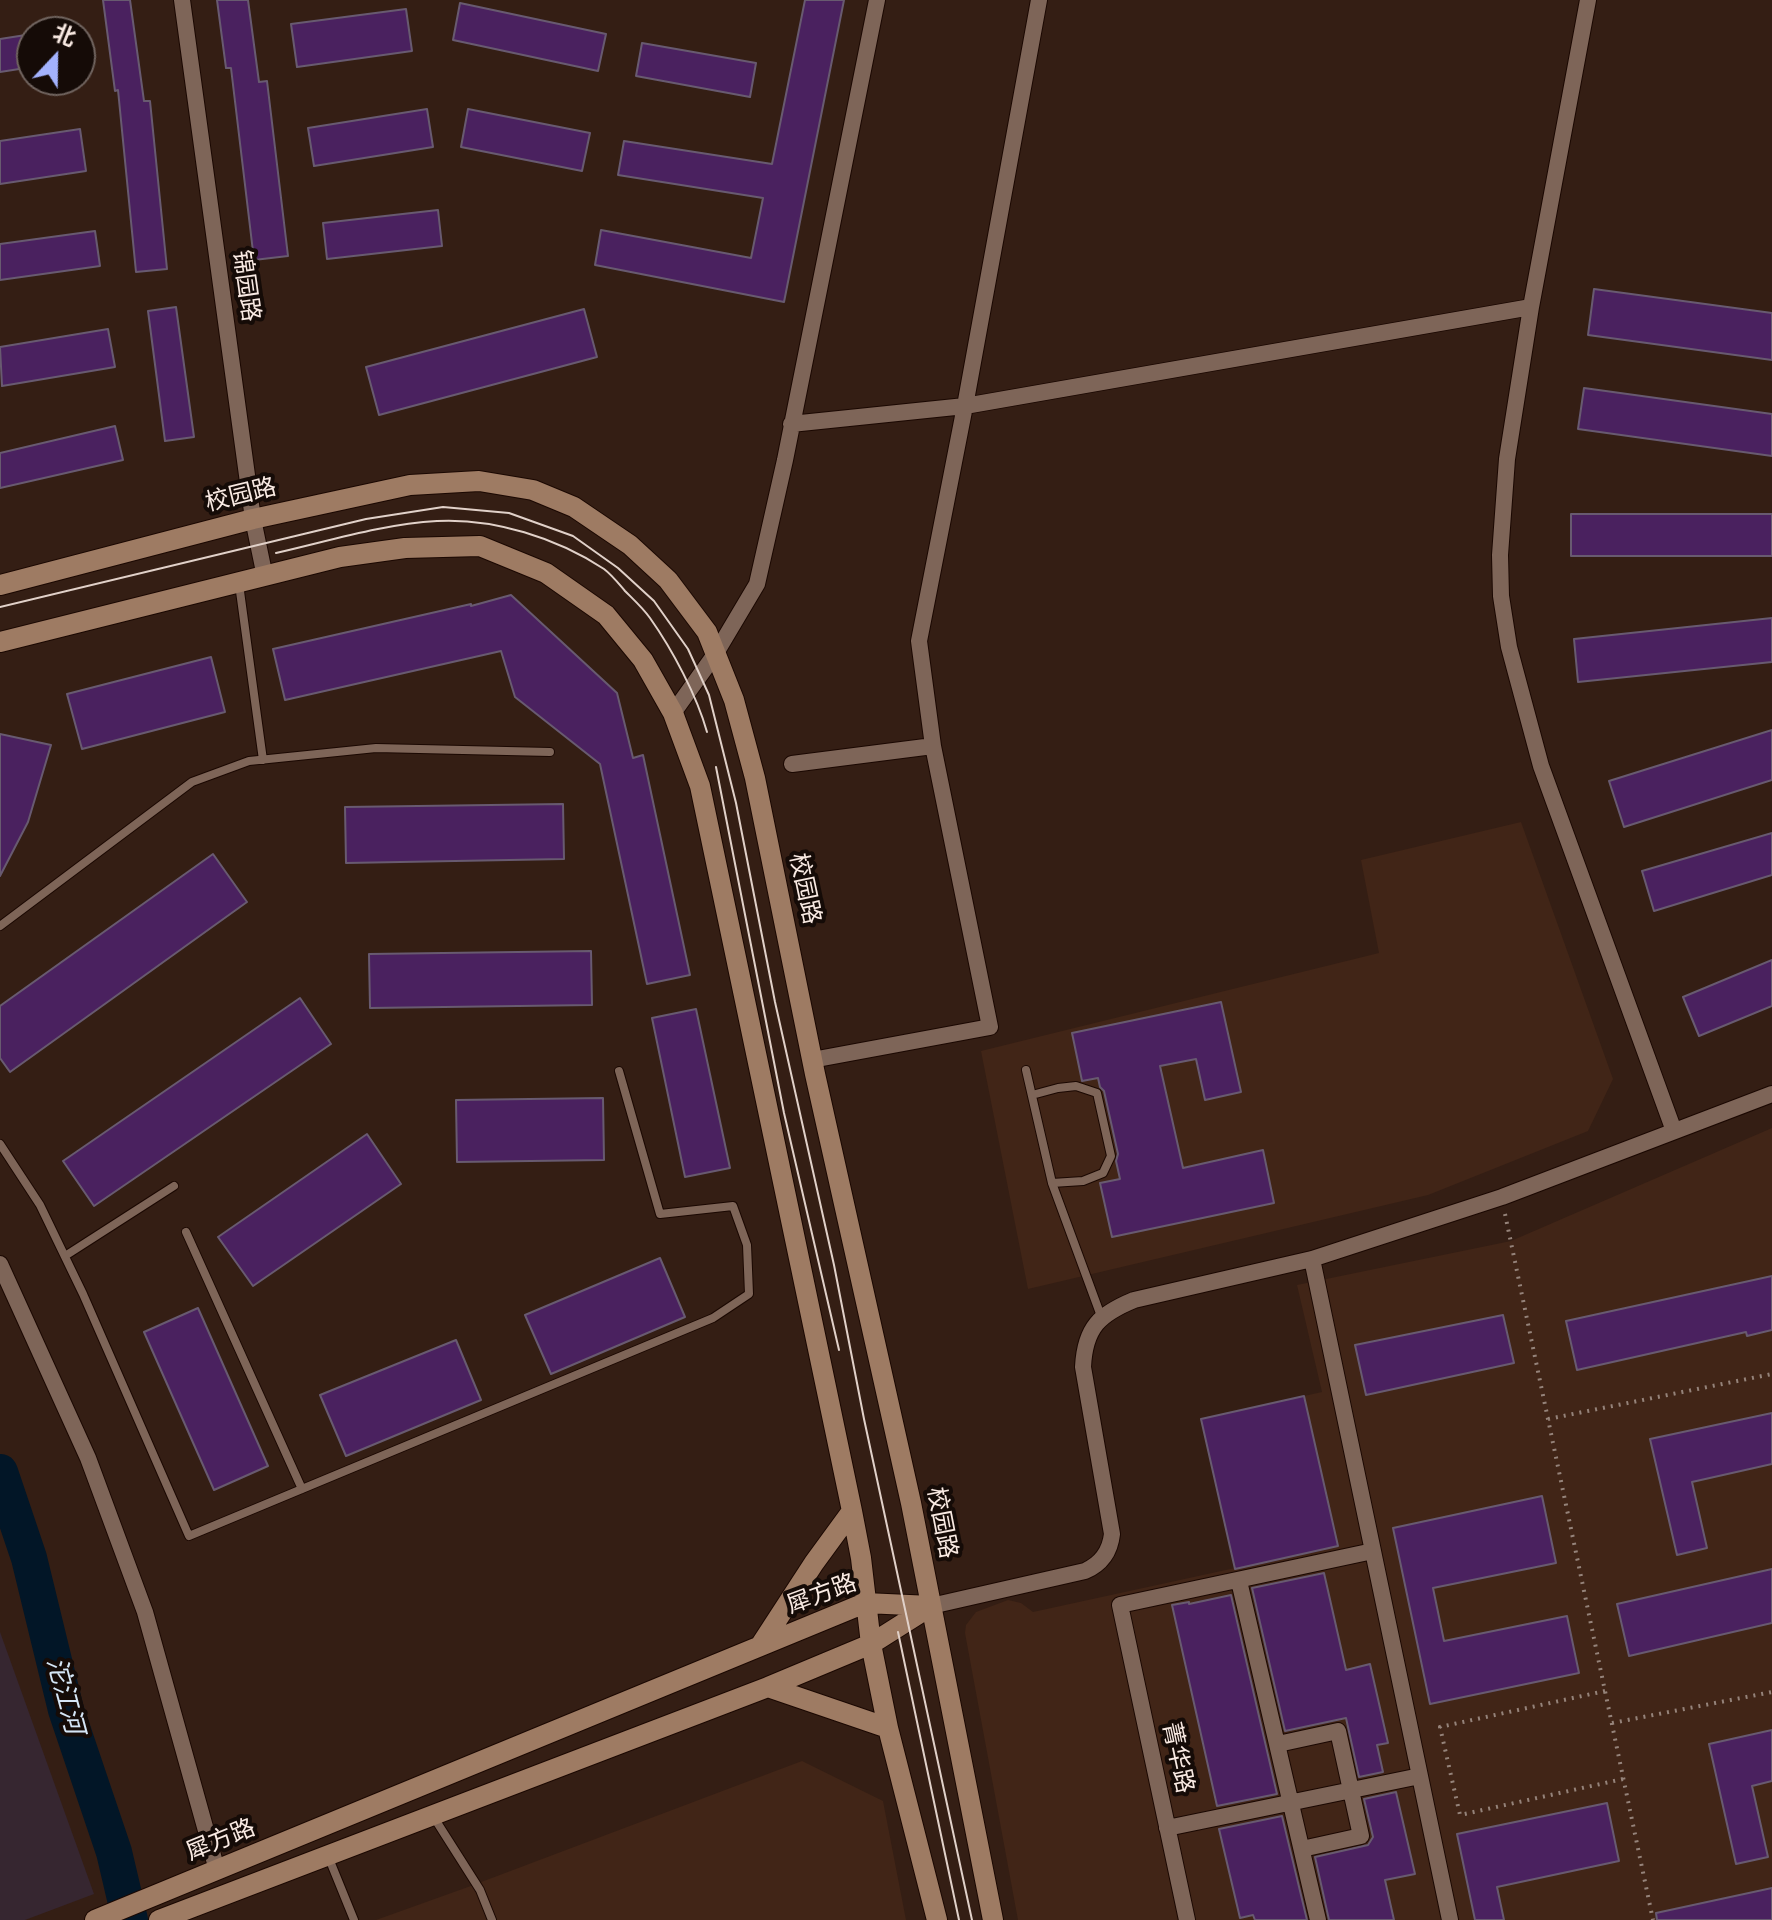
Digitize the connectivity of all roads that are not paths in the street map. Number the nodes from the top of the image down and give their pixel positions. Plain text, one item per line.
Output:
1 (182, 0) edge
2 (877, 0) edge
3 (1039, 0) edge
4 (1588, 0) edge
5 (1531, 307) junction
6 (965, 406) junction
7 (791, 424) junction
8 (253, 519) junction
9 (265, 577) junction
10 (239, 583) junction
11 (0, 585) edge
12 (0, 642) edge
13 (716, 653) junction
14 (673, 713) junction
15 (933, 746) junction
16 (550, 752) dead end
17 (263, 760) junction
18 (792, 764) dead end
19 (0, 926) edge
20 (812, 1060) junction
21 (1026, 1070) dead end
22 (619, 1071) dead end
23 (1772, 1094) edge
24 (1032, 1095) junction
25 (1674, 1131) junction
26 (0, 1144) edge
27 (1052, 1183) junction
28 (174, 1186) dead end
29 (186, 1232) dead end
30 (65, 1256) junction
31 (1312, 1259) junction
32 (0, 1264) edge
33 (1101, 1316) junction
34 (302, 1489) junction
35 (852, 1511) junction
36 (1373, 1551) junction
37 (1239, 1581) junction
38 (865, 1603) junction
39 (931, 1606) junction
40 (871, 1644) junction
41 (760, 1647) junction
42 (768, 1687) junction
43 (888, 1728) junction
44 (1278, 1744) junction
45 (1420, 1776) junction
46 (1351, 1790) junction
47 (1291, 1802) junction
48 (433, 1815) junction
49 (1167, 1828) junction
50 (1302, 1849) junction
51 (327, 1856) junction
52 (217, 1870) junction
53 (95, 1920) edge
54 (159, 1920) edge
55 (354, 1920) edge
56 (492, 1920) edge
57 (937, 1920) edge
58 (993, 1920) edge
59 (1187, 1920) edge
60 (1318, 1920) edge
61 (1450, 1920) edge

1 - 8 street, 锦园路
2 - 7 street
3 - 6 street
4 - 5 street
5 - 6 street
5 - 25 street
6 - 7 street
6 - 15 street
7 - 13 street
8 - 9 street, 锦园路
8 - 11 street, 校园路
8 - 13 street, 校园路
9 - 10 street
9 - 14 street
10 - 12 street
10 - 17 lane
13 - 14 street
13 - 20 street, 校园路
14 - 35 street
15 - 18 street
15 - 20 street
16 - 17 lane
17 - 19 lane
20 - 39 street, 校园路
21 - 24 lane
22 - 34 lane
23 - 25 street
24 - 27 lane
24 - 27 lane
25 - 31 street
26 - 30 lane
27 - 33 lane
28 - 30 lane
29 - 34 lane
30 - 34 lane
31 - 33 street
31 - 36 street
32 - 52 street
33 - 39 street
35 - 38 street
35 - 41 street
36 - 37 street
36 - 45 street
37 - 44 street
37 - 49 street, 菁华路
38 - 39 street, 犀方路
38 - 40 street
38 - 41 street, 犀方路
39 - 40 street
39 - 58 street, 校园路
40 - 42 street
40 - 43 street
41 - 52 street, 犀方路
42 - 43 street
42 - 48 street
43 - 57 street
44 - 46 street
44 - 47 street
45 - 46 street
45 - 61 street
46 - 47 street
46 - 50 street
47 - 49 street
47 - 50 street
48 - 51 street
48 - 56 lane
49 - 59 street, 菁华路
50 - 60 street
51 - 54 street
51 - 55 lane
52 - 53 street, 犀方路

